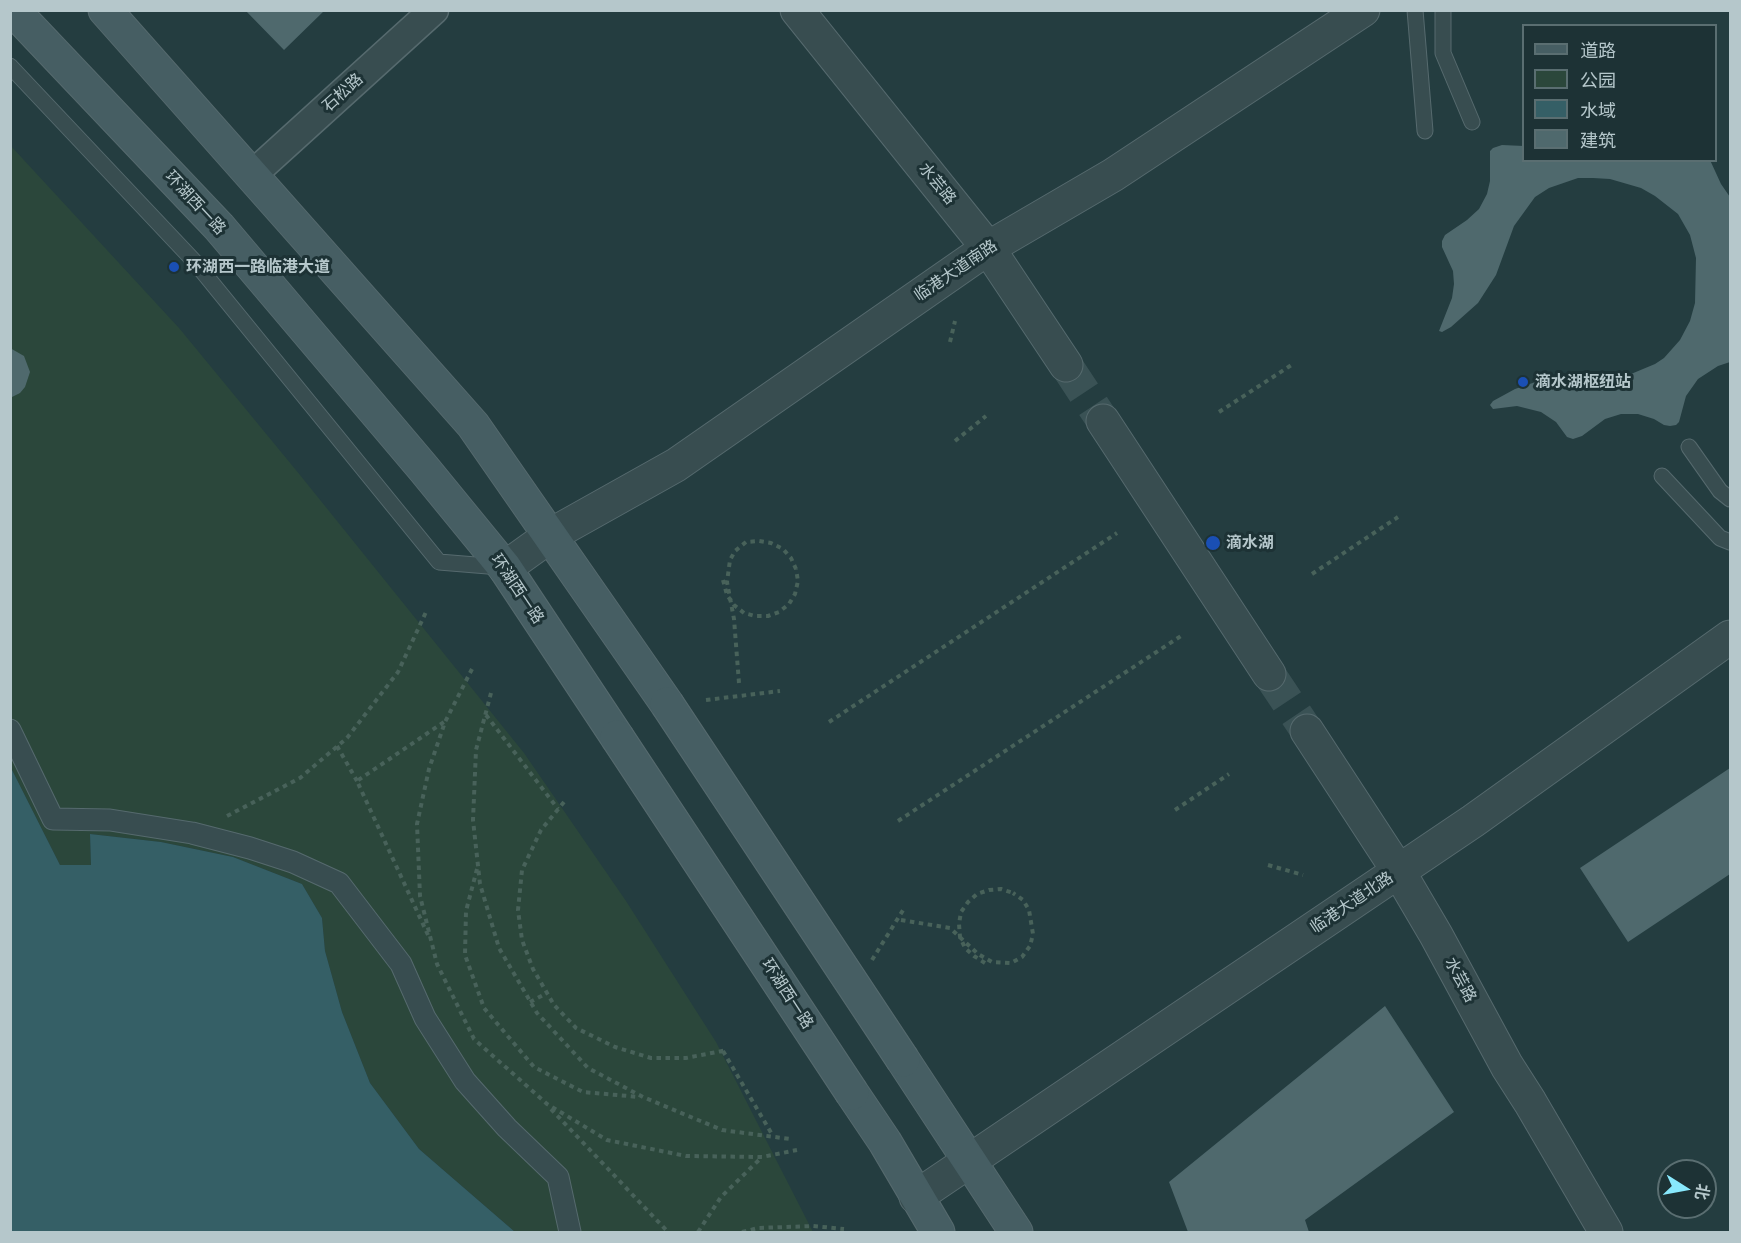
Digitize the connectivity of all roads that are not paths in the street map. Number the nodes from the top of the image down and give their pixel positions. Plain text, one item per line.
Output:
1 (13, 10) edge
2 (105, 10) edge
3 (434, 10) edge
4 (797, 10) edge
5 (1364, 10) edge
6 (1415, 10) edge
7 (1443, 10) edge
8 (10, 66) edge
9 (1472, 122) dead end
10 (1425, 131) dead end
11 (252, 175) junction
12 (988, 248) junction
13 (1066, 365) tunnel mouth
14 (1103, 421) tunnel mouth
15 (1689, 447) dead end
16 (1662, 476) dead end
17 (1731, 499) edge
18 (551, 535) junction
19 (1731, 542) edge
20 (505, 568) junction
21 (1731, 637) edge
22 (1269, 674) tunnel mouth
23 (10, 730) edge
24 (1307, 731) tunnel mouth
25 (1399, 872) junction
26 (969, 1162) junction
27 (916, 1197) junction
28 (570, 1233) edge
29 (922, 1233) edge
30 (938, 1233) edge
31 (1016, 1233) edge
32 (1606, 1233) edge

1 - 20 main road, 环湖西一路
2 - 11 main road
3 - 11 street, 石松路
4 - 12 street, 水芸路
5 - 12 street, 临港大道南路
6 - 10 lane
7 - 9 lane
8 - 20 lane
11 - 18 main road
12 - 13 street, 水芸路
12 - 18 street, 临港大道南路
14 - 22 street
15 - 17 lane
16 - 19 lane
18 - 20 street, 临港大道南路
18 - 26 main road, bridge
20 - 27 main road, 环湖西一路, bridge
21 - 25 street, 临港大道北路
23 - 28 street
24 - 25 street, 水芸路
25 - 26 street, 临港大道北路
25 - 32 street, 水芸路
26 - 27 street, 临港大道北路
26 - 31 main road
27 - 29 lane
27 - 30 main road, 环湖西一路

